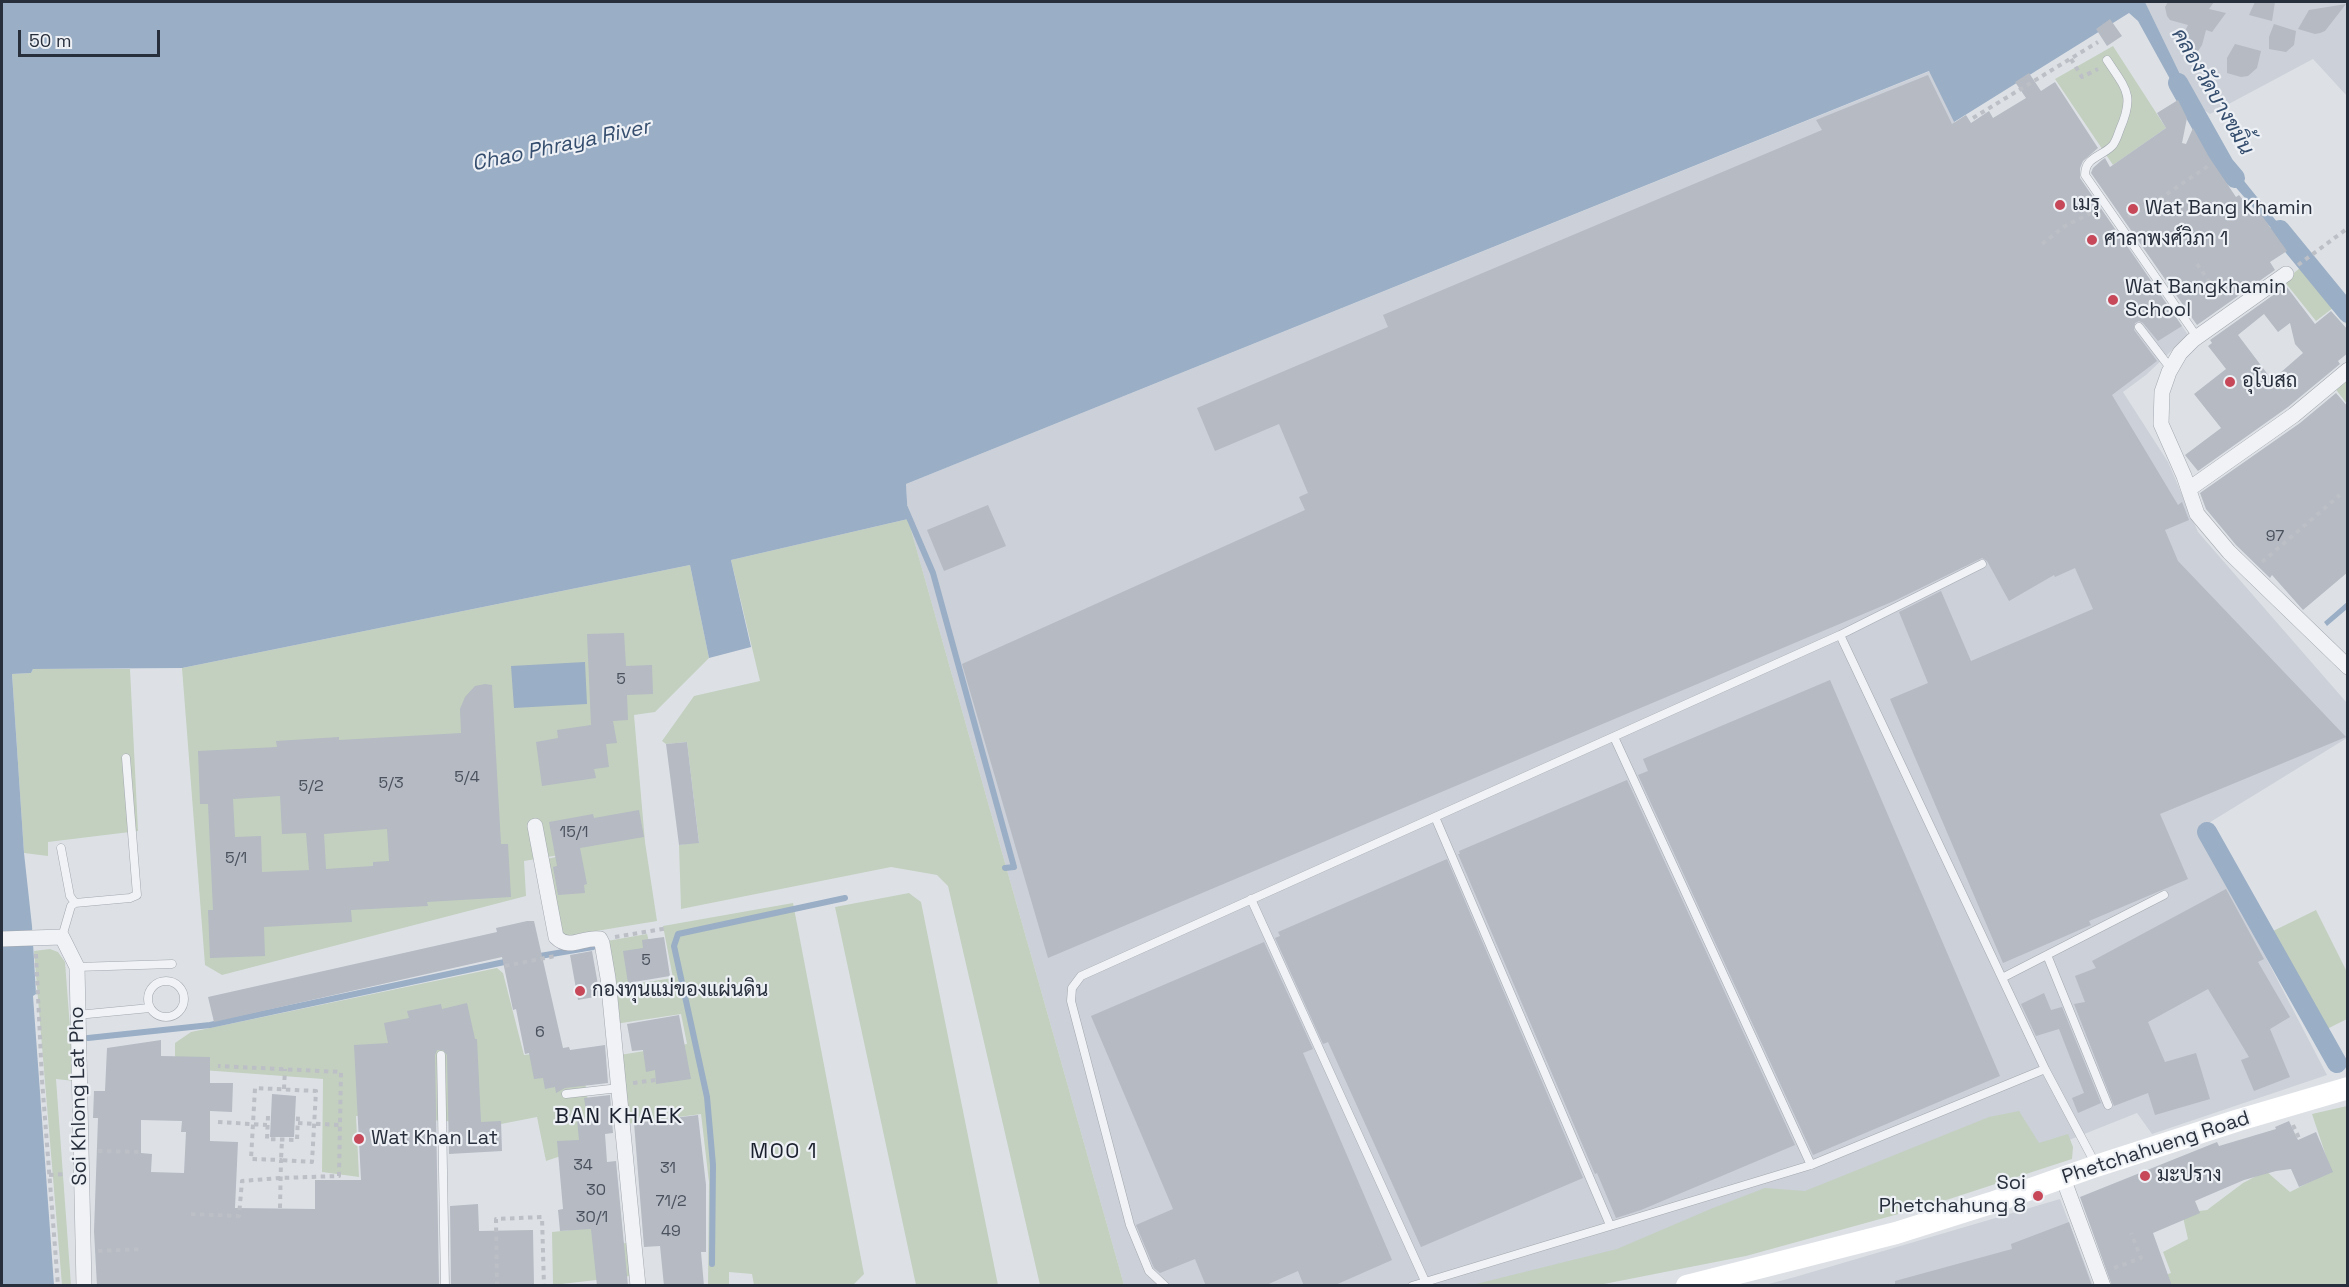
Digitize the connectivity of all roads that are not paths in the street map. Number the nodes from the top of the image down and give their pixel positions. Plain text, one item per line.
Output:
1 (2108, 62) road end
2 (2291, 270) road end
3 (2139, 327) dead end
4 (2197, 337) junction
5 (2171, 369) junction
6 (2348, 370) edge
7 (2189, 489) junction
8 (1982, 564) dead end
9 (1840, 635) junction
10 (2348, 667) edge
11 (1614, 737) junction
12 (126, 758) dead end
13 (1435, 817) junction
14 (535, 826) dead end
15 (61, 848) dead end
16 (2164, 895) dead end
17 (1251, 899) junction
18 (75, 903) junction
19 (62, 937) junction
20 (2, 939) edge
21 (2046, 955) junction
22 (172, 964) dead end
23 (77, 967) junction
24 (2002, 978) junction
25 (150, 1008) junction
26 (77, 1015) junction
27 (441, 1055) dead end
28 (2045, 1068) junction
29 (626, 1086) junction
30 (2348, 1088) edge
31 (566, 1094) dead end
32 (2108, 1105) dead end
33 (1811, 1165) junction
34 (2096, 1166) junction
35 (2063, 1178) junction
36 (1610, 1225) junction
37 (2101, 1280) edge
38 (1425, 1281) junction
39 (84, 1286) edge
40 (445, 1286) edge
41 (638, 1286) edge
42 (1165, 1286) edge
43 (1412, 1286) edge
44 (1687, 1286) edge

1 - 4 lane
2 - 4 street
3 - 5 lane
4 - 5 street
5 - 7 street
6 - 7 street
7 - 10 street
8 - 9 lane
9 - 11 lane
9 - 24 lane
11 - 13 lane
11 - 33 lane
12 - 18 lane
13 - 17 lane
13 - 36 lane
14 - 29 street
15 - 18 lane
16 - 21 lane
17 - 38 lane
17 - 42 lane
18 - 19 lane
19 - 20 street
19 - 23 street, Soi Khlong Lat Pho
21 - 24 lane
21 - 32 lane
22 - 23 lane
23 - 26 street, Soi Khlong Lat Pho
24 - 28 lane
25 - 25 lane
25 - 26 lane
26 - 39 street, Soi Khlong Lat Pho
27 - 40 lane
28 - 33 lane
28 - 34 lane
29 - 31 lane
29 - 41 street
30 - 34 main road, Phetchahueng Road
33 - 36 lane
34 - 35 main road, Phetchahueng Road
35 - 37 street
35 - 44 main road, Phetchahueng Road
36 - 38 lane
38 - 43 lane

